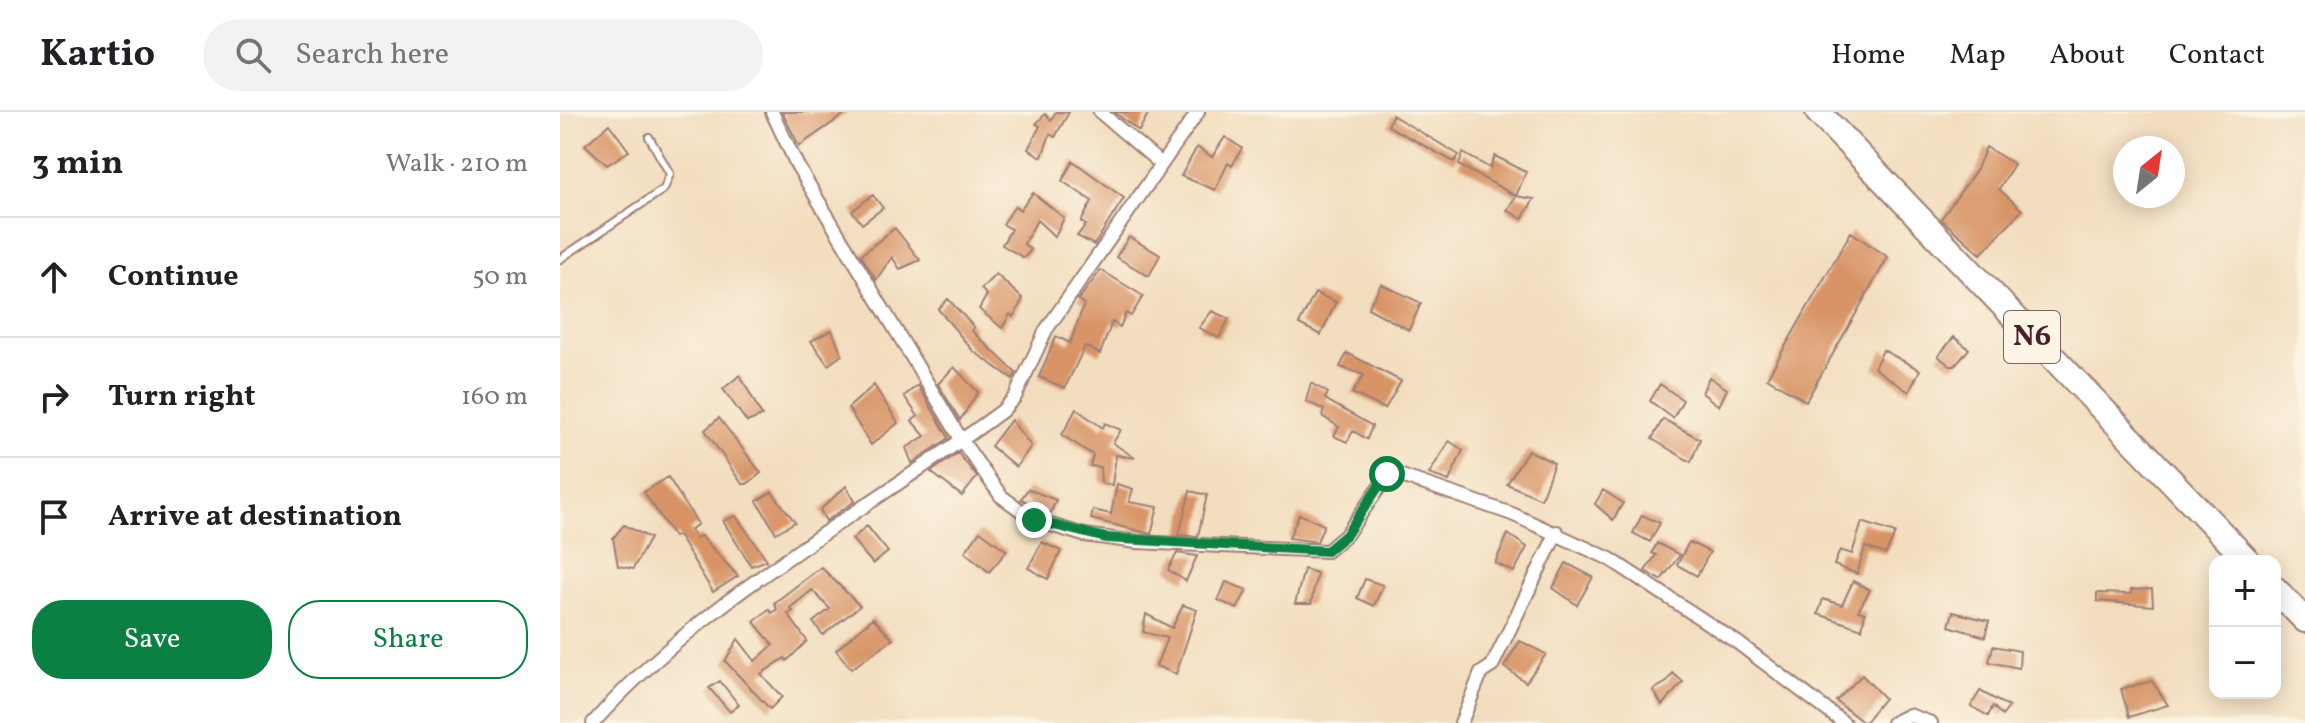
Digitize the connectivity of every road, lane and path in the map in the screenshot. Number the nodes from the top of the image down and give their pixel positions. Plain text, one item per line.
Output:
1 (772, 112) edge
2 (1100, 112) edge
3 (1198, 112) edge
4 (1818, 112) edge
5 (649, 137) dead end
6 (1161, 164) junction
7 (560, 259) edge
8 (962, 441) junction
9 (1557, 532) junction
10 (2242, 555) edge
11 (2281, 595) edge
12 (2305, 620) edge
13 (593, 723) edge
14 (1461, 723) edge
15 (1844, 723) edge
16 (1893, 723) edge
17 (1931, 723) edge

1 - 8 street
2 - 6 street
3 - 6 street
4 - 10 highway, N6
5 - 7 lane
6 - 8 street
8 - 9 street
8 - 13 street
9 - 14 street
9 - 15 street
11 - 12 highway
16 - 17 street

